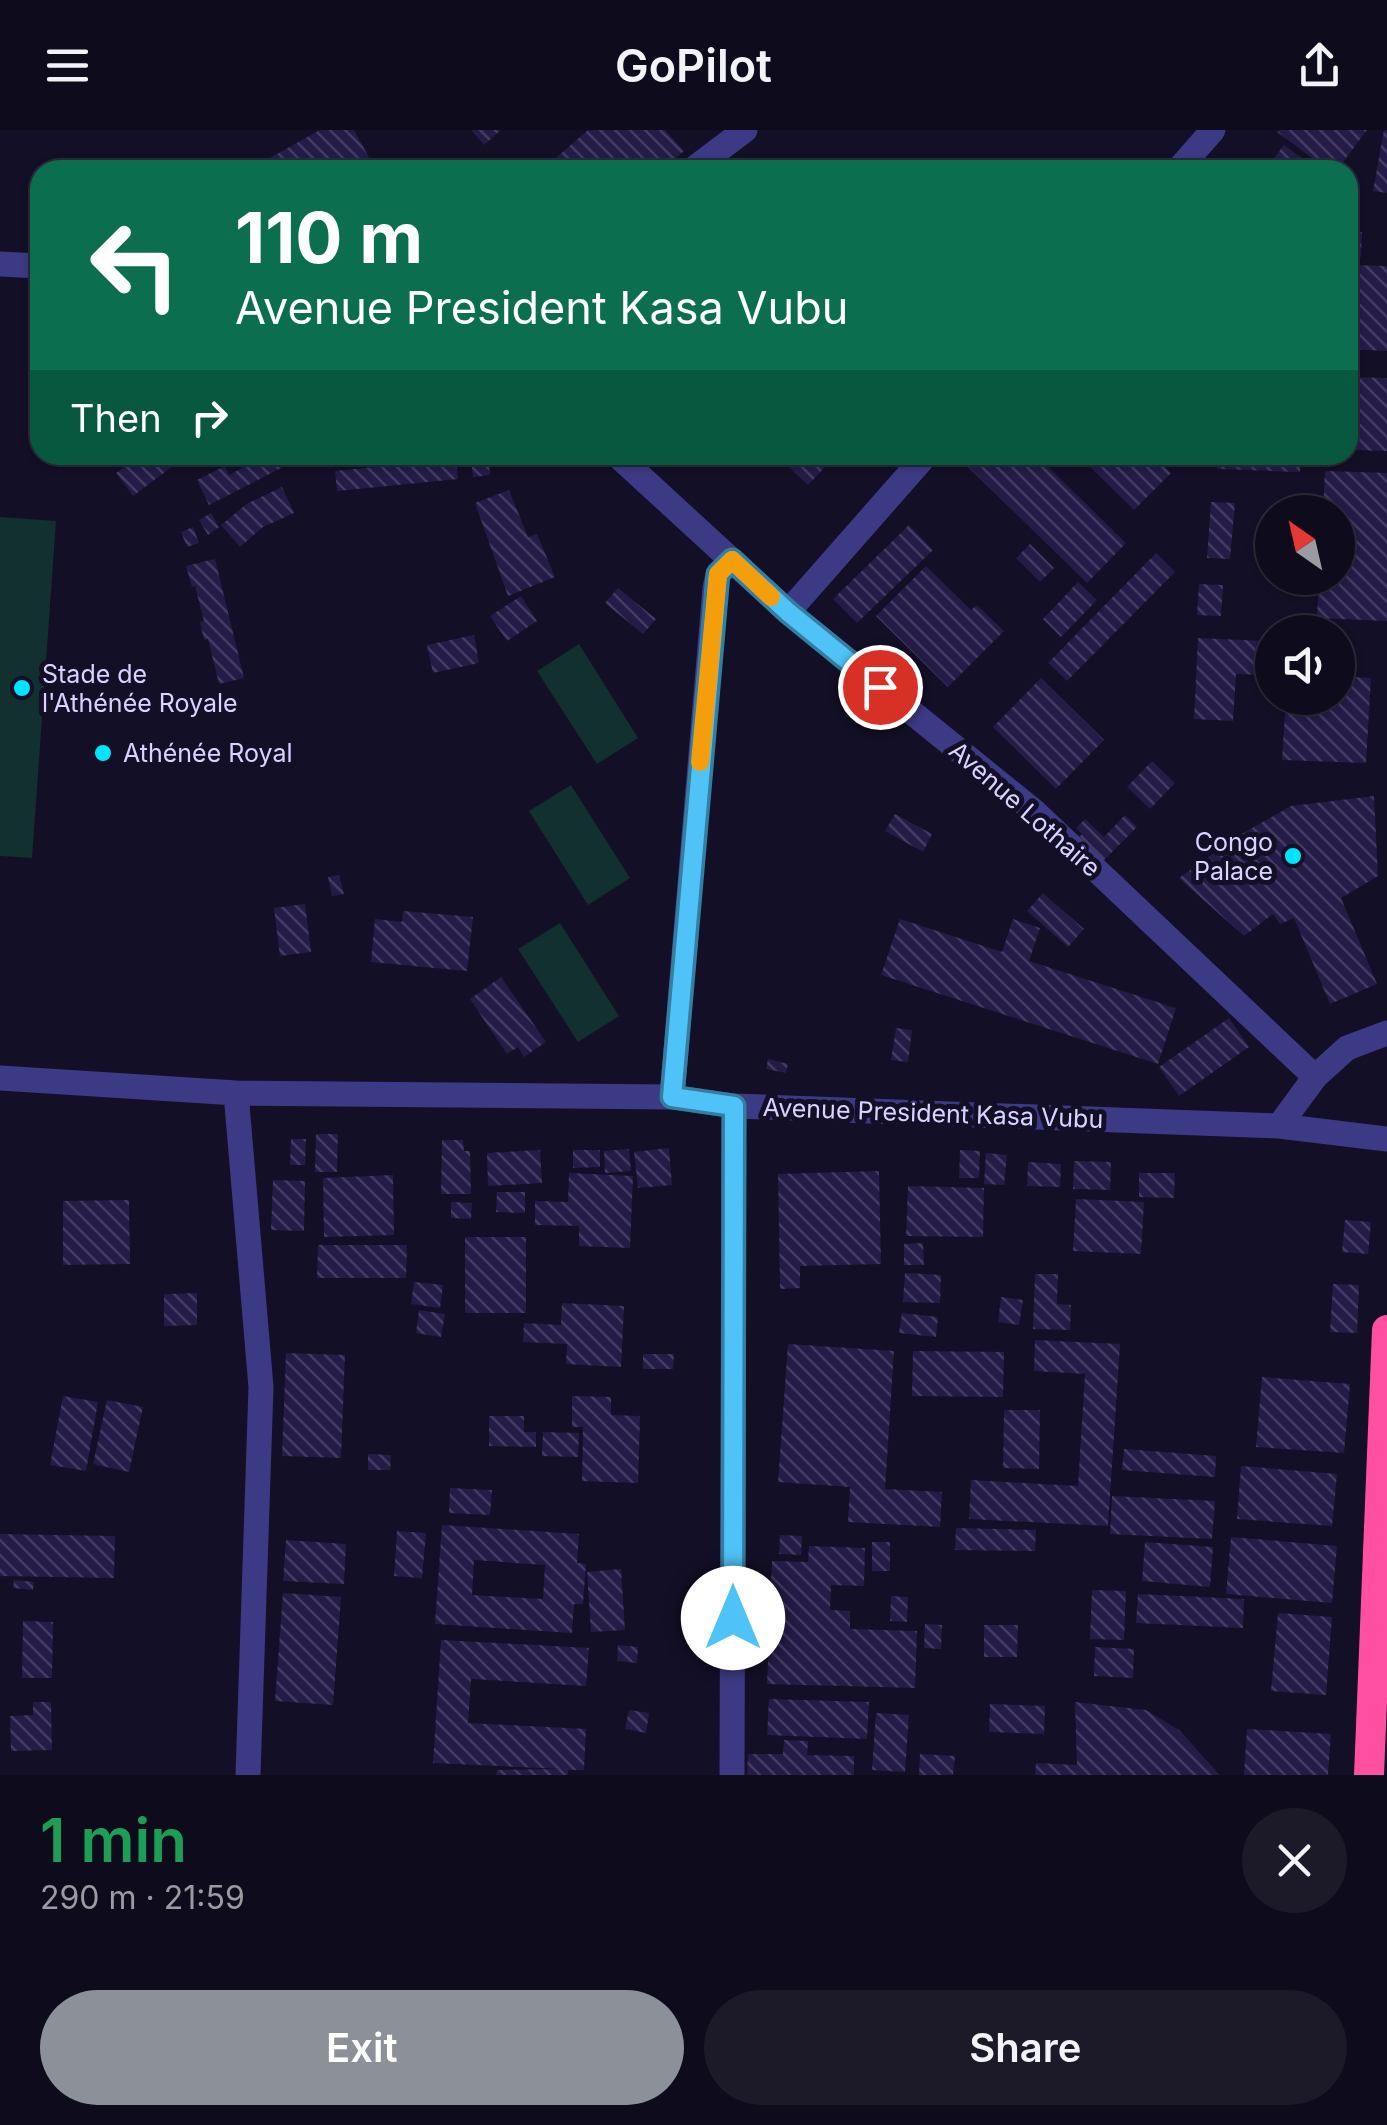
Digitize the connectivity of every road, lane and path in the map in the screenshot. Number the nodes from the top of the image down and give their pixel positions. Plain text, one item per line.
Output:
1 (746, 130) edge
2 (1213, 130) edge
3 (707, 160) edge
4 (1187, 160) edge
5 (0, 264) edge
6 (30, 266) edge
7 (627, 465) edge
8 (917, 465) edge
9 (732, 560) junction
10 (788, 612) junction
11 (1387, 1032) edge
12 (1315, 1077) junction
13 (0, 1078) edge
14 (236, 1093) junction
15 (672, 1097) junction
16 (734, 1106) junction
17 (1279, 1126) junction
18 (1387, 1139) edge
19 (1387, 1330) edge
20 (248, 1775) edge
21 (732, 1775) edge
22 (1369, 1775) edge

1 - 3 street
2 - 4 street
5 - 6 street
7 - 9 street, Avenue Lothaire
8 - 10 street
9 - 10 street, Avenue Lothaire
9 - 15 street
10 - 12 street, Avenue Lothaire
11 - 12 street
12 - 17 street
13 - 14 street, Avenue President Kasa Vubu
14 - 15 street, Avenue President Kasa Vubu
14 - 20 street
15 - 16 street, Avenue President Kasa Vubu
16 - 17 street, Avenue President Kasa Vubu
16 - 21 street
17 - 18 street, Avenue President Kasa Vubu
19 - 22 highway

